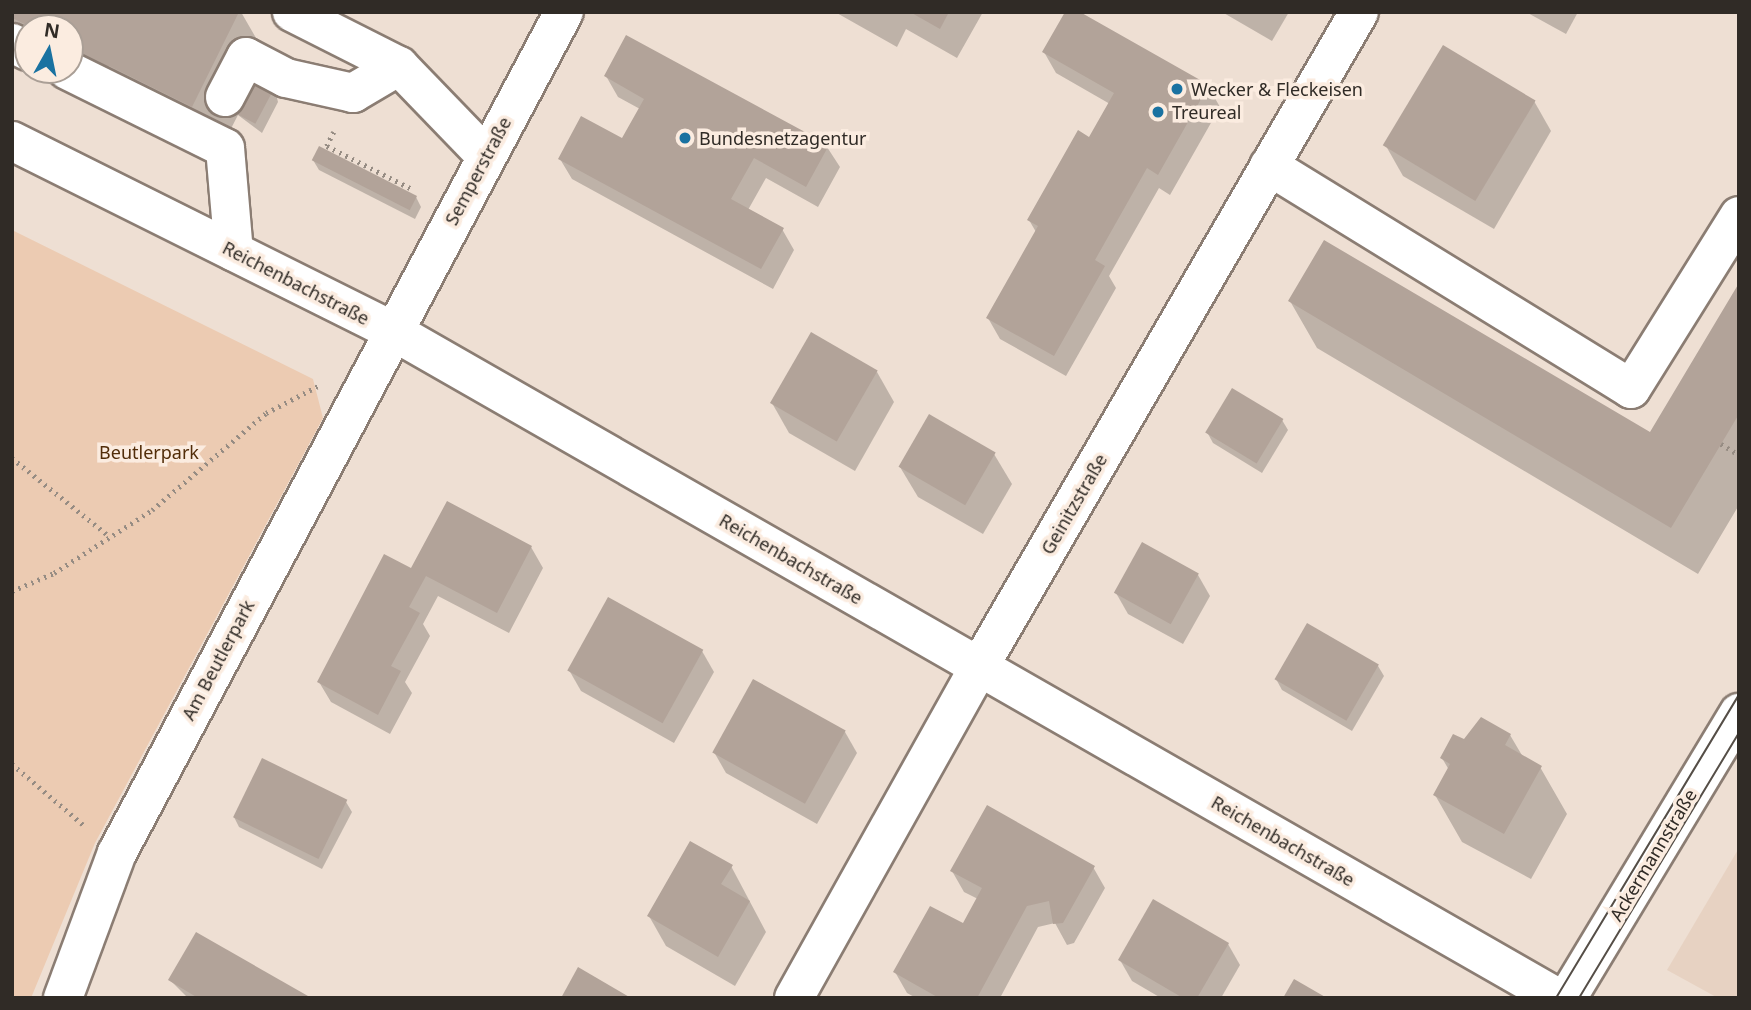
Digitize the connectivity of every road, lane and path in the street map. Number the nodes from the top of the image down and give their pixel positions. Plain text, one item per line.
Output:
1 (292, 12) edge
2 (564, 12) edge
3 (1359, 12) edge
4 (399, 66) junction
5 (84, 78) edge
6 (353, 93) junction
7 (225, 97) dead end
8 (12, 141) edge
9 (486, 156) junction
10 (1269, 166) junction
11 (414, 190) dead end
12 (1739, 216) edge
13 (234, 252) junction
14 (391, 330) junction
15 (324, 383) dead end
16 (1721, 444) dead end
17 (1739, 455) edge
18 (12, 458) edge
19 (109, 536) junction
20 (12, 592) edge
21 (979, 667) junction
22 (1739, 713) edge
23 (12, 764) edge
24 (117, 853) junction
25 (63, 998) edge
26 (794, 998) edge
27 (1558, 998) edge
28 (1567, 998) edge

1 - 4 street
2 - 9 street, Semperstraße
3 - 10 street, Geinitzstraße
4 - 6 street
4 - 9 street
5 - 13 street
6 - 7 street
6 - 11 path
8 - 13 street, Reichenbachstraße
9 - 14 street, Semperstraße
10 - 12 street
10 - 21 street, Geinitzstraße
13 - 14 street, Reichenbachstraße
14 - 21 street, Reichenbachstraße
14 - 24 street, Am Beutlerpark
15 - 19 path
16 - 17 path
18 - 19 path
19 - 20 path
21 - 26 street, Geinitzstraße
21 - 27 street, Reichenbachstraße
22 - 28 street, Ackermannstraße
23 - 24 path
24 - 25 street, Am Beutlerpark

